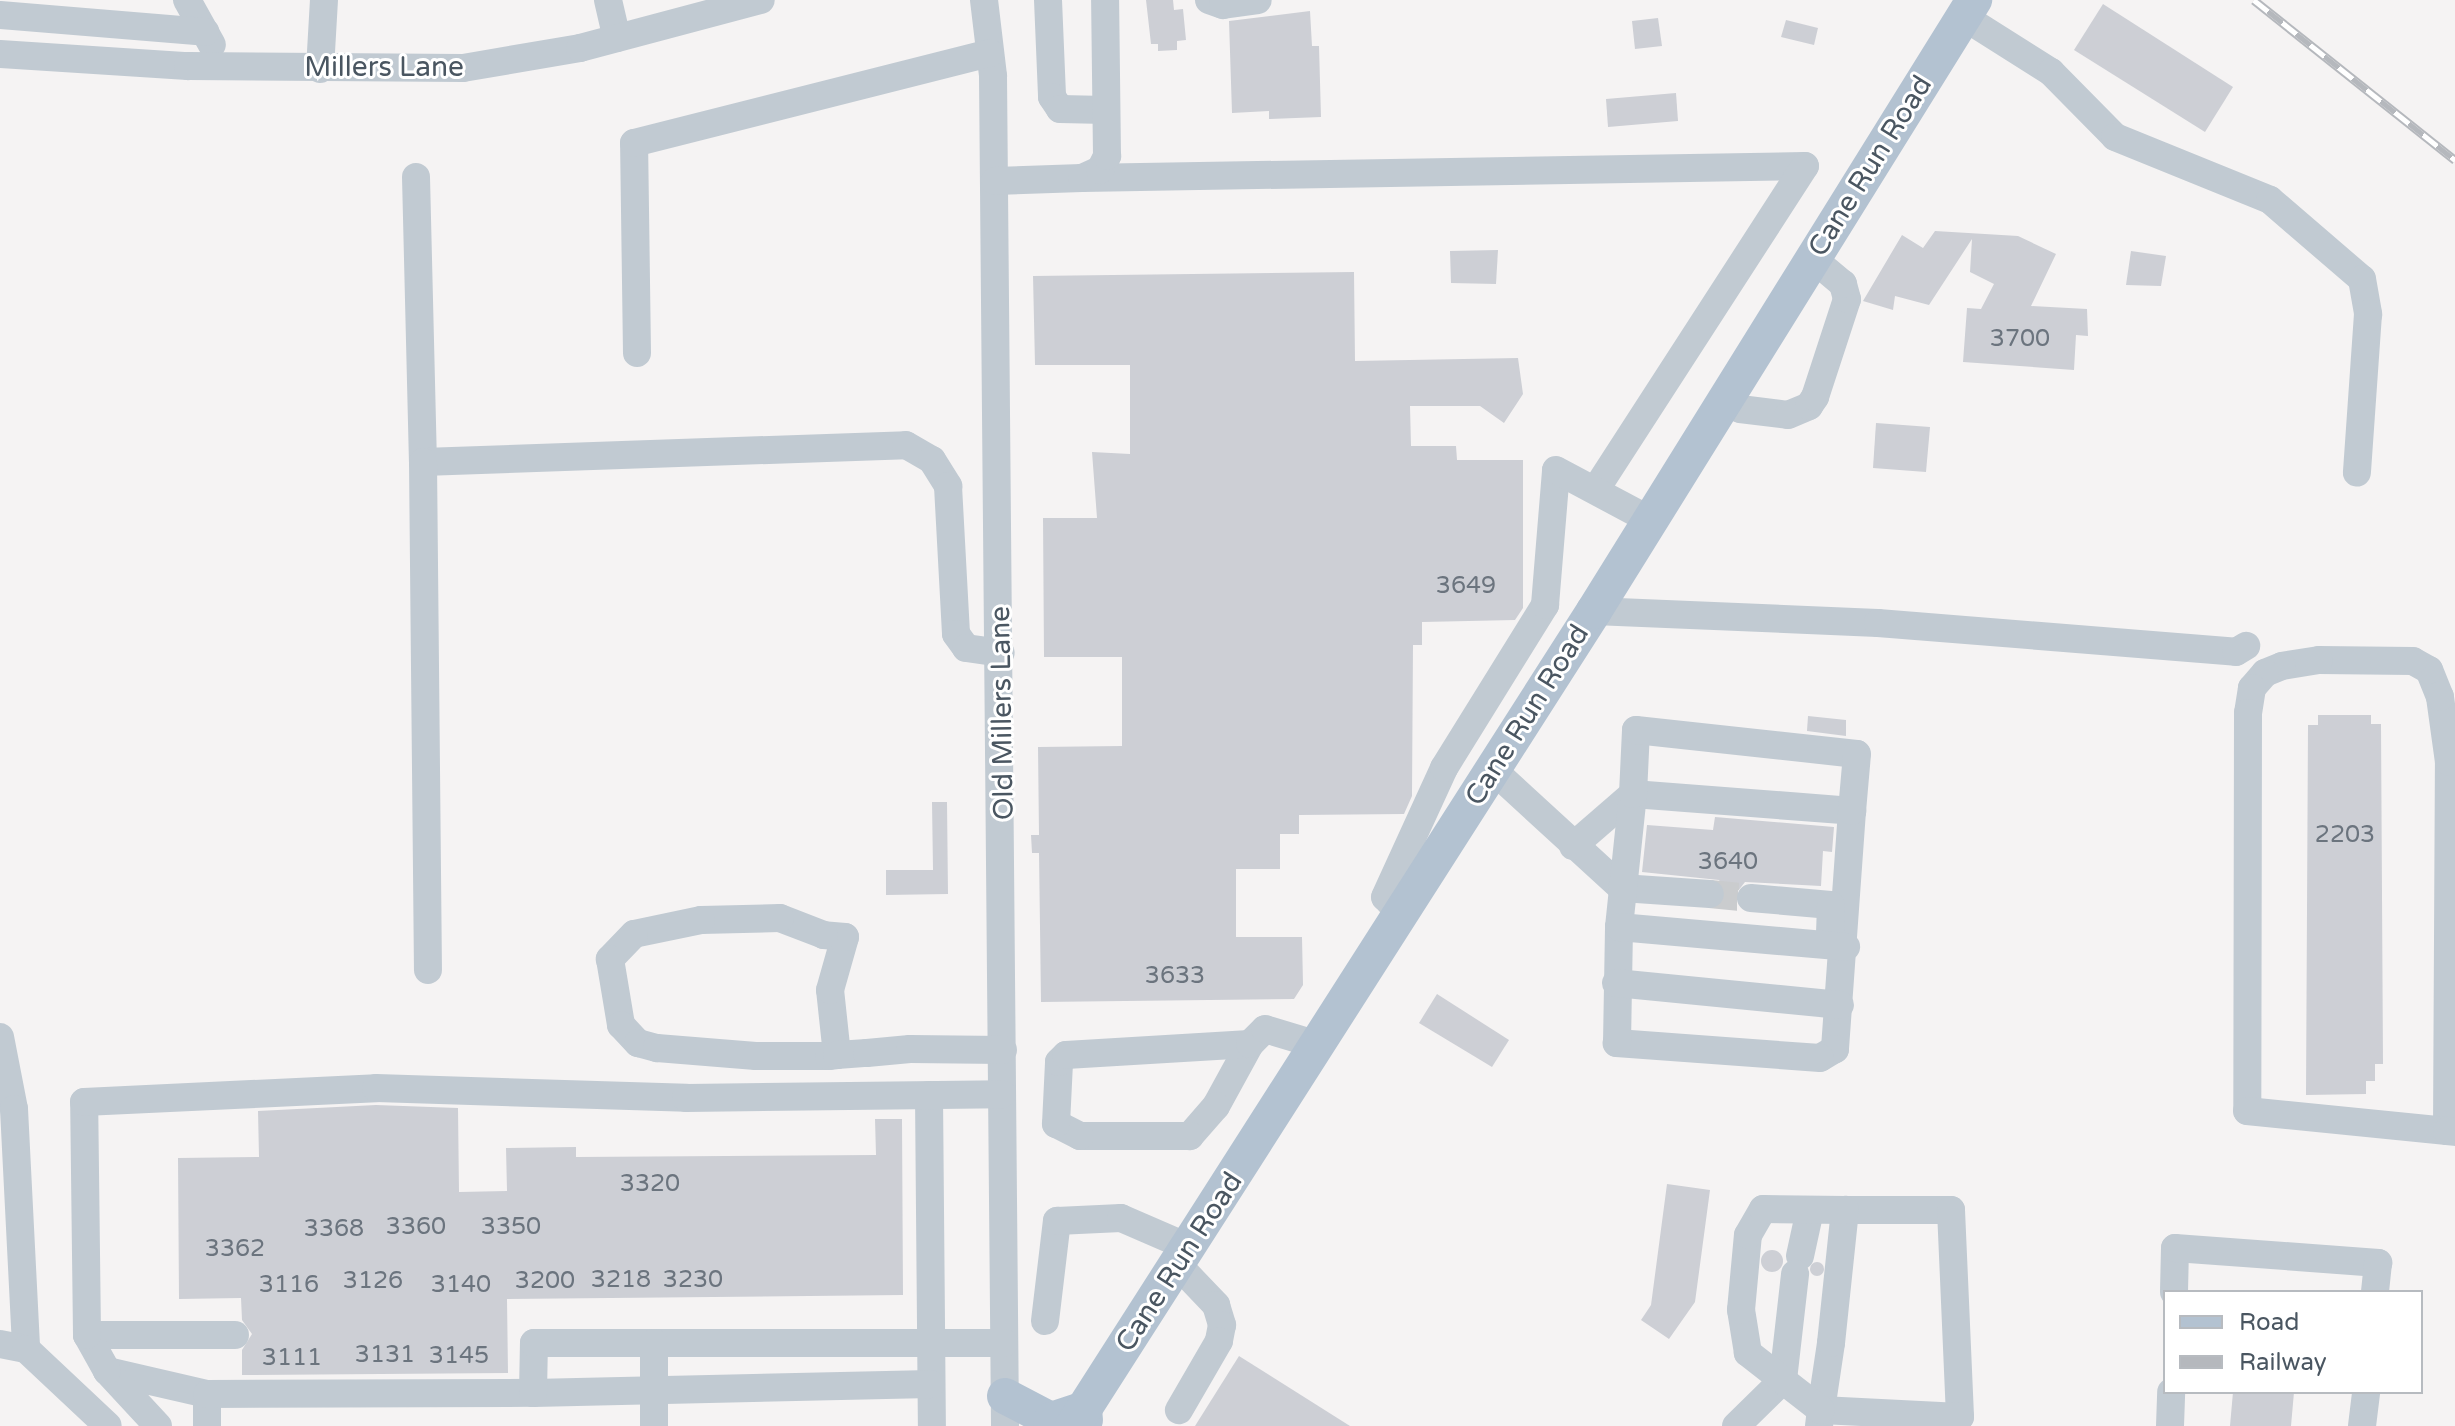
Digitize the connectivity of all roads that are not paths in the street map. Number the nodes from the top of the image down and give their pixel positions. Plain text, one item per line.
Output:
1 (187, 0) edge
2 (324, 0) edge
3 (608, 0) edge
4 (761, 0) edge
5 (984, 0) edge
6 (1048, 0) edge
7 (1105, 0) edge
8 (1209, 0) edge
9 (1258, 0) edge
10 (1969, 8) edge
11 (0, 15) edge
12 (205, 32) junction
13 (617, 38) junction
14 (990, 53) junction
15 (0, 54) edge
16 (224, 66) junction
17 (320, 69) junction
18 (1106, 110) junction
19 (416, 177) dead end
20 (1082, 178) junction
21 (995, 181) junction
22 (1812, 258) junction
23 (637, 353) dead end
24 (1724, 400) junction
25 (423, 462) junction
26 (2357, 473) dead end
27 (1597, 488) junction
28 (1650, 520) junction
29 (1594, 611) junction
30 (2246, 646) dead end
31 (1001, 653) junction
32 (1493, 770) junction
33 (1633, 794) junction
34 (1852, 811) junction
35 (1573, 846) junction
36 (1622, 888) junction
37 (1710, 894) tunnel mouth
38 (1751, 898) tunnel mouth
39 (1401, 914) junction
40 (1619, 927) junction
41 (1838, 946) junction
42 (428, 970) dead end
43 (1616, 983) junction
44 (1840, 1005) junction
45 (0, 1037) edge
46 (1250, 1044) junction
47 (1318, 1045) junction
48 (1003, 1050) junction
49 (837, 1055) junction
50 (1002, 1094) junction
51 (929, 1095) junction
52 (7, 1109) edge
53 (2451, 1131) edge
54 (7, 1157) edge
55 (1810, 1210) junction
56 (1845, 1210) junction
57 (10, 1213) edge
58 (1183, 1255) junction
59 (11, 1274) edge
60 (2174, 1290) edge
61 (2375, 1290) edge
62 (1045, 1321) dead end
63 (87, 1335) junction
64 (235, 1335) dead end
65 (654, 1343) junction
66 (1004, 1343) junction
67 (931, 1344) junction
68 (13, 1346) edge
69 (107, 1371) junction
70 (1783, 1380) junction
71 (931, 1384) junction
72 (655, 1388) junction
73 (533, 1393) junction
74 (207, 1394) junction
75 (2171, 1394) edge
76 (2366, 1394) edge
77 (1179, 1410) dead end
78 (1005, 1411) edge
79 (1820, 1418) edge
80 (1080, 1420) edge
81 (1960, 1421) edge
82 (108, 1426) edge
83 (158, 1426) edge
84 (207, 1426) edge
85 (654, 1426) edge
86 (932, 1426) edge
87 (1736, 1426) edge
88 (2170, 1426) edge
89 (2362, 1426) edge

1 - 12 street
2 - 17 street
3 - 13 street
4 - 13 street, Millers Lane
5 - 14 street, Old Millers Lane
6 - 18 street
7 - 18 street
8 - 9 street
10 - 22 main road, Cane Run Road
10 - 26 street
11 - 12 street
12 - 16 street
13 - 17 street, Millers Lane
14 - 21 street, Old Millers Lane
14 - 23 street
15 - 16 street, Millers Lane
16 - 17 street, Millers Lane
18 - 20 street
19 - 25 street
20 - 21 street
20 - 27 street
21 - 31 street, Old Millers Lane
22 - 24 main road, Cane Run Road
22 - 24 street
24 - 28 main road, Cane Run Road
25 - 31 street
25 - 42 street
27 - 28 street
27 - 39 street
28 - 29 main road, Cane Run Road
29 - 30 street
29 - 32 main road, Cane Run Road
31 - 48 street, Old Millers Lane
32 - 35 street
32 - 39 main road, Cane Run Road
33 - 34 street
33 - 34 street
33 - 35 street
33 - 36 street
34 - 41 street
35 - 36 street
36 - 37 street
36 - 40 street
38 - 41 street
39 - 47 main road, Cane Run Road
40 - 41 street
40 - 43 street
41 - 44 street
43 - 44 street
43 - 44 street
45 - 52 street
46 - 46 street
46 - 47 street
47 - 58 main road, Cane Run Road
48 - 49 street
48 - 50 street, Old Millers Lane
49 - 49 street
50 - 51 street
50 - 66 street, Old Millers Lane
51 - 63 street
51 - 67 street
52 - 54 street
53 - 53 street
54 - 57 street
55 - 56 street
55 - 70 street
55 - 70 street
56 - 79 street
56 - 81 street
57 - 59 street
58 - 62 street
58 - 77 street
58 - 80 main road, Cane Run Road
59 - 68 street
60 - 61 street
63 - 64 street
63 - 69 street
65 - 67 street
65 - 72 street
65 - 73 street
66 - 67 street
66 - 78 street, Old Millers Lane
67 - 71 street
68 - 82 street
69 - 74 street
69 - 83 street
70 - 79 street
70 - 87 street
71 - 72 street
71 - 86 street
72 - 73 street
72 - 85 street
73 - 74 street
74 - 84 street
75 - 88 street
76 - 89 street
78 - 80 main road
79 - 81 street

